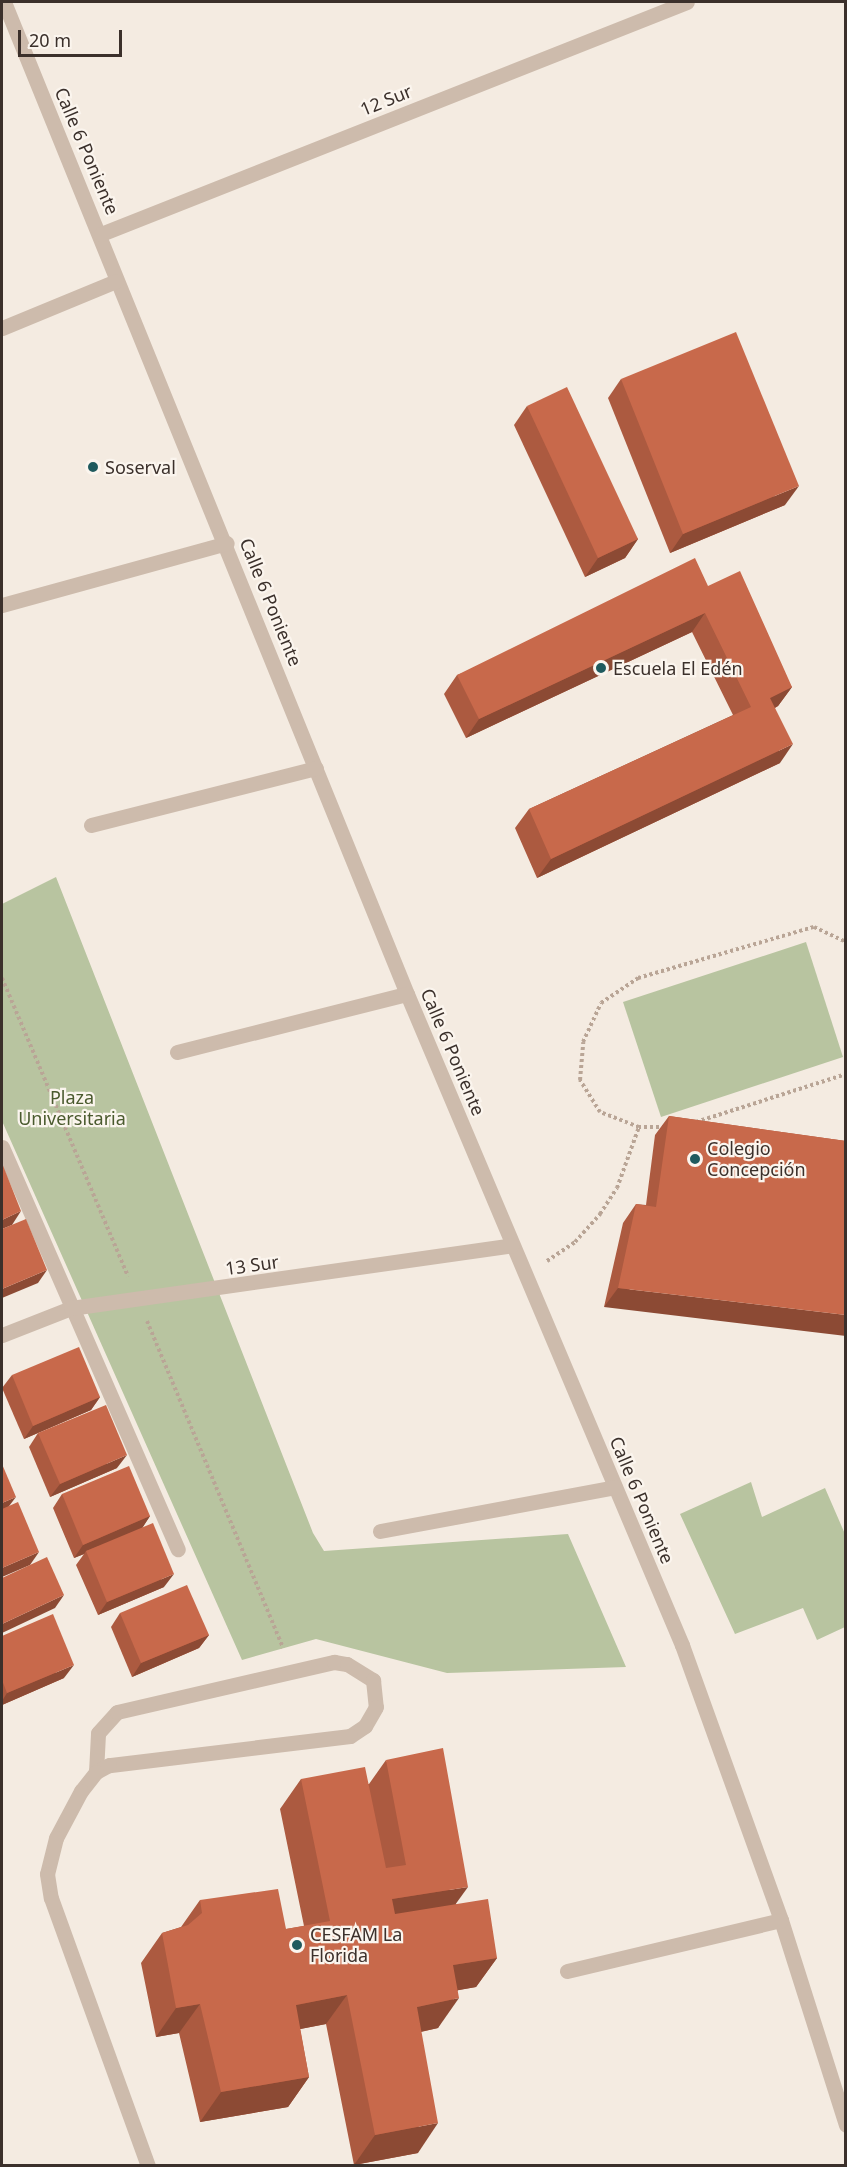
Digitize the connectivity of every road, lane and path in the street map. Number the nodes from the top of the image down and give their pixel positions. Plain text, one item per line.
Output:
1 (4, 2) edge
2 (687, 2) edge
3 (100, 234) junction
4 (116, 280) junction
5 (2, 328) edge
6 (227, 543) junction
7 (2, 605) edge
8 (316, 768) junction
9 (91, 825) dead end
10 (846, 942) edge
11 (2, 978) edge
12 (407, 994) junction
13 (177, 1052) dead end
14 (846, 1074) edge
15 (688, 1124) edge
16 (639, 1127) junction
17 (668, 1127) edge
18 (2, 1147) edge
19 (512, 1245) junction
20 (524, 1276) junction
21 (139, 1302) junction
22 (71, 1308) junction
23 (2, 1335) edge
24 (615, 1487) junction
25 (380, 1531) dead end
26 (178, 1549) dead end
27 (283, 1648) dead end
28 (96, 1772) junction
29 (781, 1920) junction
30 (567, 1971) dead end
31 (846, 2125) edge
32 (148, 2166) edge

1 - 3 street, Calle 6 Poniente
2 - 3 street, 12 Sur
3 - 4 street, Calle 6 Poniente
4 - 5 street
4 - 6 street, Calle 6 Poniente
6 - 7 street
6 - 8 street, Calle 6 Poniente
8 - 9 street
8 - 12 street, Calle 6 Poniente
10 - 16 path
11 - 21 path
12 - 13 street
12 - 19 street, Calle 6 Poniente
14 - 15 path
16 - 17 path
16 - 20 path
18 - 22 street
19 - 20 street, Calle 6 Poniente
19 - 21 street, 13 Sur
20 - 24 street, Calle 6 Poniente
21 - 22 street, 13 Sur
21 - 27 path
22 - 23 street, 13 Sur
22 - 26 street
24 - 25 street
24 - 29 street, Calle 6 Poniente
28 - 28 street
28 - 32 street
29 - 30 street
29 - 31 street, Calle 6 Poniente

